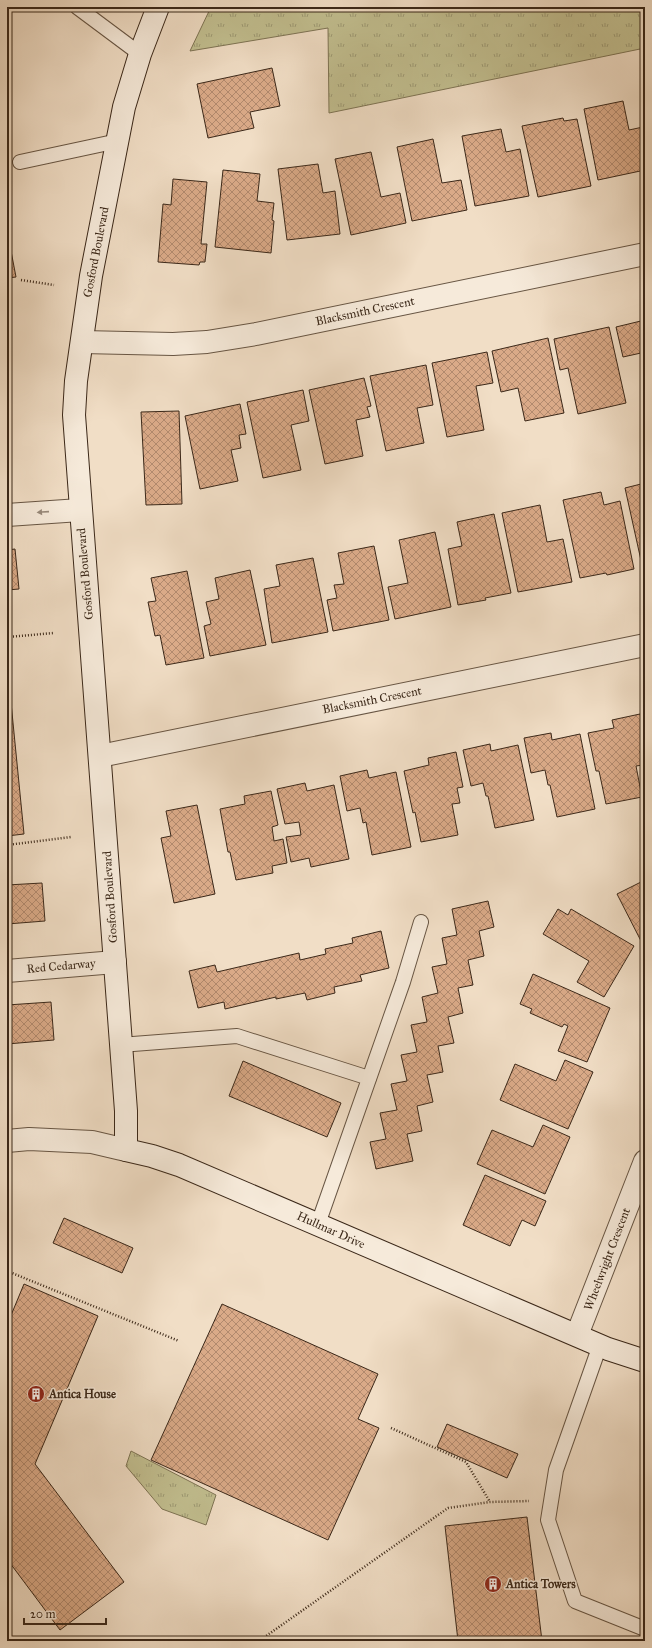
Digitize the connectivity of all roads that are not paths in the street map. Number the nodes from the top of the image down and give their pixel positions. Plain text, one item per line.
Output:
1 (77, 7) edge
2 (158, 7) edge
3 (140, 54) junction
4 (118, 141) junction
5 (20, 162) dead end
6 (645, 254) edge
7 (82, 342) junction
8 (80, 510) junction
9 (7, 515) edge
10 (645, 645) edge
11 (100, 756) junction
12 (422, 922) dead end
13 (115, 962) junction
14 (7, 971) edge
15 (120, 1045) junction
16 (369, 1078) junction
17 (7, 1141) edge
18 (126, 1150) junction
19 (645, 1161) edge
20 (318, 1224) junction
21 (577, 1335) junction
22 (600, 1345) junction
23 (645, 1361) edge
24 (645, 1629) edge

1 - 3 lane
2 - 3 street, Gosford Boulevard
3 - 4 street, Gosford Boulevard
4 - 5 lane
4 - 7 street, Gosford Boulevard
6 - 7 street, Blacksmith Crescent
7 - 8 street, Gosford Boulevard
8 -> 9 street
8 - 11 street, Gosford Boulevard
10 - 11 street, Blacksmith Crescent
11 - 13 street, Gosford Boulevard
12 - 16 lane
13 - 14 street, Red Cedarway
13 - 15 street, Gosford Boulevard
15 - 16 lane
15 - 18 street, Gosford Boulevard
16 - 20 lane
17 - 18 street, Hullmar Drive
18 - 20 street, Hullmar Drive
19 - 21 street, Wheelwright Crescent
20 - 21 street, Hullmar Drive
21 - 22 street, Hullmar Drive
22 - 23 street, Hullmar Drive
22 - 24 lane

